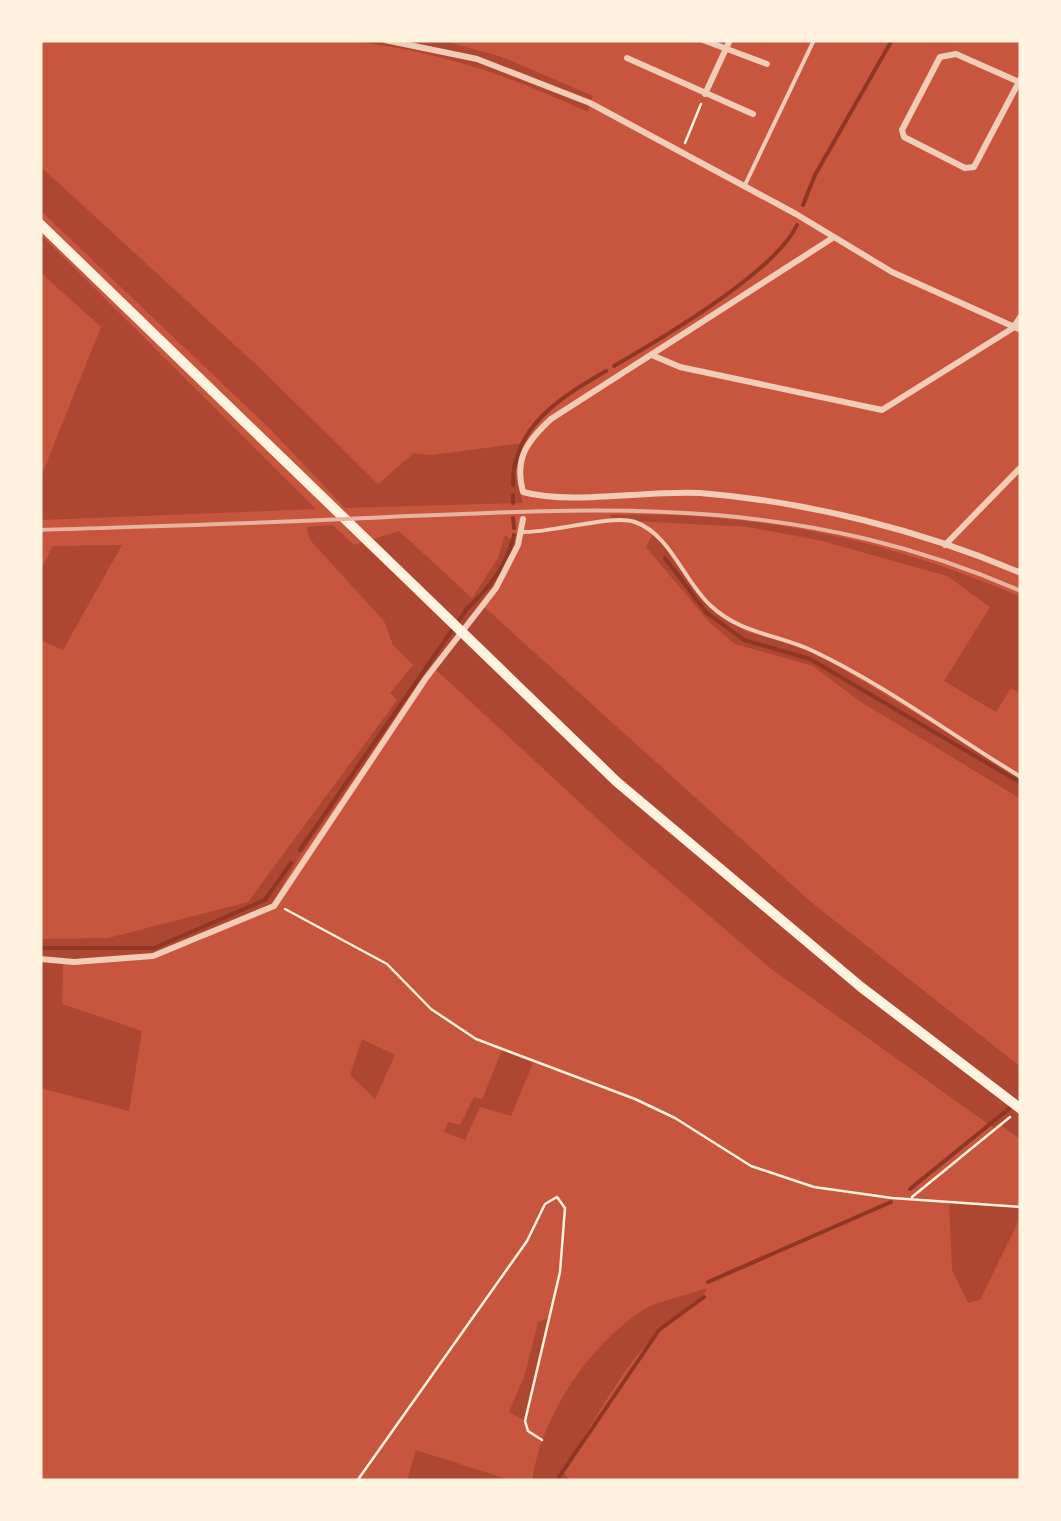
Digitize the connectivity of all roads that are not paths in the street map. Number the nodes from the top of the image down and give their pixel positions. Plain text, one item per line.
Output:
1 (385, 40) edge
2 (703, 40) edge
3 (730, 40) edge
4 (814, 40) edge
5 (726, 50) junction
6 (626, 58) dead end
7 (767, 64) dead end
8 (1020, 80) edge
9 (705, 94) junction
10 (753, 114) dead end
11 (744, 187) junction
12 (40, 224) edge
13 (830, 239) junction
14 (1021, 316) edge
15 (1017, 329) edge
16 (653, 355) junction
17 (1021, 467) edge
18 (522, 519) dead end
19 (522, 532) junction
20 (945, 545) junction
21 (1021, 573) edge
22 (1021, 776) edge
23 (40, 959) edge
24 (1021, 1108) edge

1 - 11 street
2 - 5 street
3 - 5 street
4 - 11 lane
5 - 7 street
5 - 9 street
6 - 9 street
8 - 8 street
9 - 10 street
11 - 13 street
12 - 24 main road
13 - 15 street
13 - 16 street
14 - 15 street
15 - 16 street
16 - 20 street
17 - 20 street
18 - 19 street
19 - 22 lane
19 - 23 street
20 - 21 street

